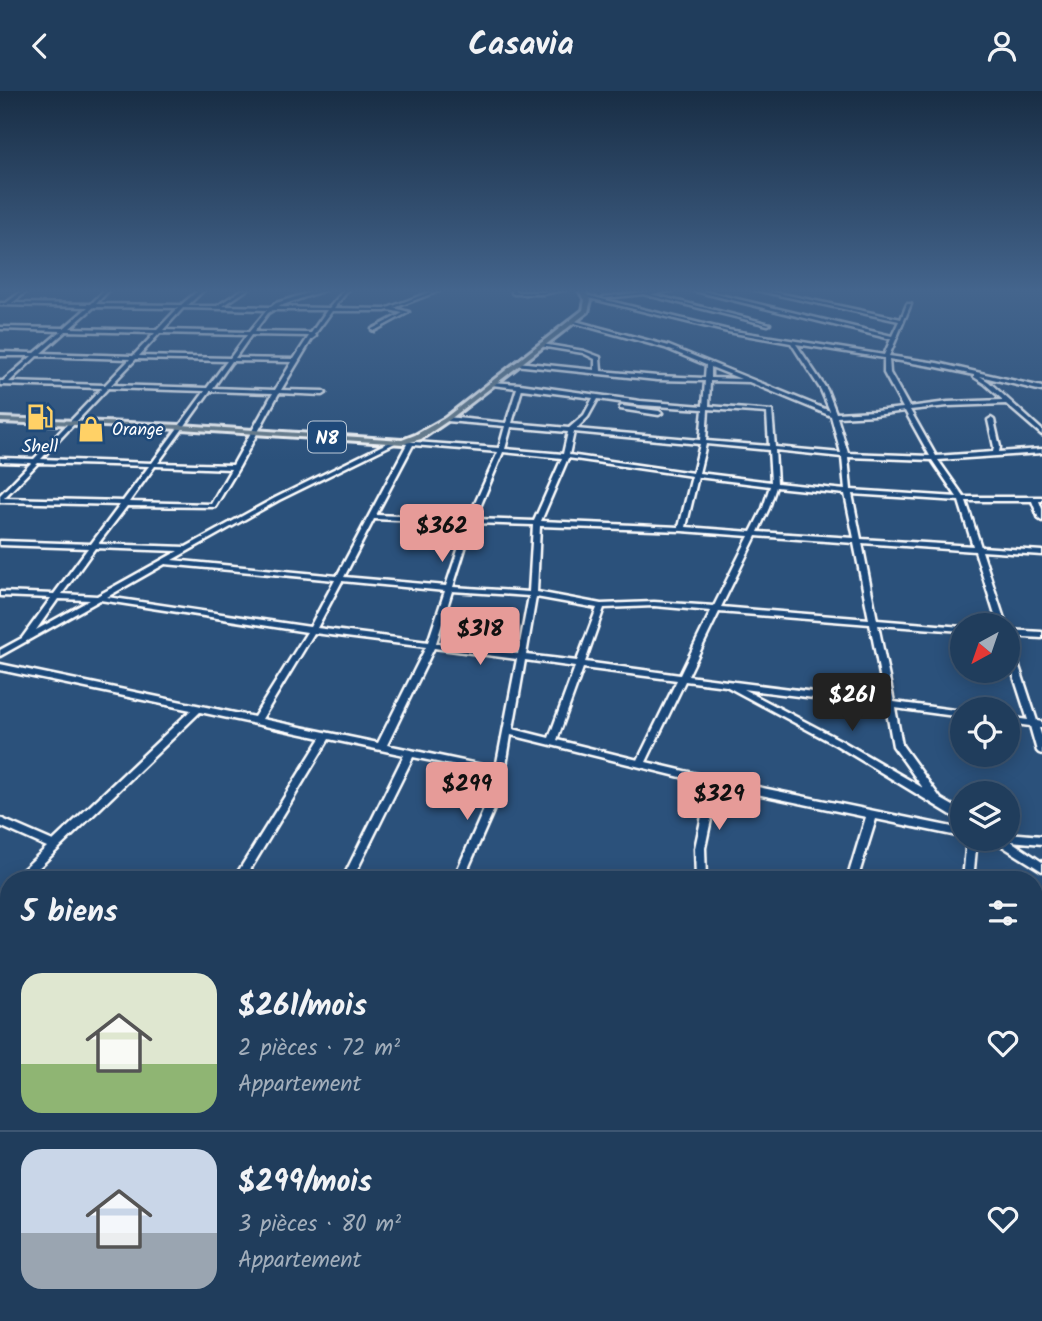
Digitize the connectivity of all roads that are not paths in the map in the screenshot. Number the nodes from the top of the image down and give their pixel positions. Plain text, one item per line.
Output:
1 (47, 346) edge
2 (144, 346) edge
3 (240, 346) edge
4 (307, 346) edge
5 (540, 346) edge
6 (549, 346) edge
7 (665, 346) edge
8 (796, 346) edge
9 (822, 346) edge
10 (890, 346) edge
11 (0, 354) edge
12 (37, 355) junction
13 (886, 356) junction
14 (133, 357) junction
15 (230, 360) junction
16 (297, 361) junction
17 (709, 363) junction
18 (517, 364) junction
19 (598, 372) junction
20 (968, 372) junction
21 (708, 381) junction
22 (751, 381) junction
23 (492, 383) junction
24 (1, 384) edge
25 (106, 386) junction
26 (520, 386) junction
27 (209, 389) junction
28 (1042, 389) edge
29 (279, 391) junction
30 (323, 393) dead end
31 (596, 397) junction
32 (1007, 402) junction
33 (662, 405) junction
34 (622, 408) dead end
35 (708, 408) junction
36 (909, 410) junction
37 (834, 415) junction
38 (447, 419) junction
39 (0, 420) edge
40 (991, 420) dead end
41 (71, 422) junction
42 (509, 424) junction
43 (181, 427) junction
44 (571, 430) junction
45 (255, 432) junction
46 (1042, 433) edge
47 (393, 442) junction
48 (407, 442) junction
49 (703, 443) junction
50 (772, 449) junction
51 (501, 451) junction
52 (1042, 451) edge
53 (996, 454) junction
54 (845, 455) junction
55 (566, 456) junction
56 (934, 458) junction
57 (0, 460) edge
58 (35, 461) junction
59 (154, 464) junction
60 (236, 467) junction
61 (696, 475) junction
62 (774, 484) junction
63 (848, 492) junction
64 (0, 499) edge
65 (962, 499) junction
66 (1038, 499) edge
67 (125, 503) junction
68 (372, 517) junction
69 (1042, 519) edge
70 (471, 520) junction
71 (537, 522) junction
72 (682, 529) junction
73 (753, 534) junction
74 (857, 541) junction
75 (0, 543) edge
76 (94, 546) junction
77 (189, 549) junction
78 (977, 549) junction
79 (1042, 553) edge
80 (165, 562) junction
81 (339, 579) junction
82 (449, 589) junction
83 (0, 594) edge
84 (534, 594) junction
85 (56, 596) junction
86 (99, 598) junction
87 (601, 606) junction
88 (716, 610) junction
89 (998, 613) edge
90 (872, 621) junction
91 (950, 628) edge
92 (312, 630) junction
93 (1020, 634) edge
94 (1042, 635) edge
95 (24, 640) junction
96 (431, 646) junction
97 (0, 653) edge
98 (522, 657) junction
99 (579, 664) junction
100 (0, 667) edge
101 (683, 677) junction
102 (1020, 678) edge
103 (724, 682) junction
104 (888, 703) junction
105 (198, 709) junction
106 (950, 712) edge
107 (256, 721) junction
108 (1037, 724) edge
109 (509, 731) junction
110 (327, 736) junction
111 (552, 742) junction
112 (381, 747) junction
113 (1042, 751) edge
114 (410, 753) junction
115 (640, 764) junction
116 (500, 772) junction
117 (714, 782) junction
118 (937, 800) junction
119 (950, 808) edge
120 (872, 815) junction
121 (0, 822) edge
122 (950, 831) edge
123 (1020, 838) edge
124 (1042, 840) edge
125 (54, 846) junction
126 (971, 851) edge
127 (1018, 851) edge
128 (1042, 867) edge
129 (28, 871) edge
130 (244, 871) edge
131 (351, 871) edge
132 (462, 871) edge
133 (701, 871) edge
134 (855, 871) edge
135 (969, 871) edge

1 - 12 street
2 - 14 street
3 - 15 street
4 - 16 street
5 - 18 main road, N8
6 - 19 street
7 - 17 street
8 - 37 street
9 - 13 street
10 - 13 street
11 - 12 street
12 - 14 street
12 - 24 street
13 - 20 street
13 - 36 street
14 - 15 street
14 - 25 street
15 - 16 street
15 - 27 street
16 - 29 street
17 - 21 street
17 - 22 street
18 - 19 street
18 - 23 main road, N8
19 - 21 street
20 - 28 street
20 - 32 street
21 - 22 street
21 - 35 street
22 - 37 street
23 - 26 street
23 - 38 main road, N8
24 - 25 street
25 - 27 street
25 - 41 street
26 - 31 street
26 - 42 street
27 - 29 street
27 - 43 street
29 - 30 street
29 - 45 street
31 - 33 street
31 - 44 street
32 - 36 street
32 - 46 street
33 - 34 street
33 - 35 street
35 - 49 street
35 - 50 street
36 - 37 street
36 - 56 street
37 - 54 street
38 - 42 street
38 - 48 main road, N8
39 - 41 main road, N8
40 - 53 street
41 - 43 main road, N8
41 - 58 street
42 - 44 street
42 - 51 street
43 - 45 main road, N8
43 - 59 street
44 - 49 street
44 - 55 street
45 - 47 main road, N8
45 - 60 street
47 - 48 main road, N8
47 - 77 street
48 - 51 street
48 - 68 street
49 - 50 street
49 - 61 street
50 - 54 street
50 - 62 street
51 - 55 street
51 - 70 street
52 - 53 street
53 - 56 street
54 - 56 street
54 - 63 street
55 - 61 street
55 - 71 street
56 - 65 street
57 - 58 street
58 - 59 street
58 - 64 street
59 - 60 street
59 - 67 street
60 - 67 street
61 - 62 street
61 - 72 street
62 - 63 street
62 - 73 street
63 - 65 street
63 - 74 street
64 - 67 street
65 - 66 street
65 - 78 street
66 - 69 street
67 - 76 street
68 - 70 street
68 - 81 street
70 - 71 street
70 - 82 street
71 - 72 street
71 - 84 street
72 - 73 street
73 - 74 street
73 - 88 street
74 - 78 street
74 - 90 street
75 - 76 street
76 - 77 street
76 - 85 street
77 - 80 street
78 - 79 street
78 - 89 street
80 - 81 street
80 - 86 street
81 - 82 street
81 - 92 street
82 - 84 street
82 - 96 street
83 - 85 street
84 - 87 street
84 - 98 street
85 - 86 street
85 - 95 street
86 - 92 street
86 - 95 street
87 - 88 street
87 - 99 street
88 - 90 street
88 - 101 street
90 - 91 street
90 - 104 street
92 - 96 street
92 - 107 street
93 - 94 street
95 - 97 street
96 - 98 street
96 - 112 street
98 - 99 street
98 - 109 street
99 - 101 street
99 - 111 street
100 - 105 street
101 - 103 street
101 - 115 street
102 - 108 street
103 - 104 street
103 - 118 street
104 - 106 street
104 - 118 street
105 - 107 street
105 - 125 street
107 - 110 street
108 - 113 street
109 - 111 street
109 - 116 street
110 - 112 street
110 - 130 street
111 - 115 street
112 - 114 street
114 - 116 street
114 - 131 street
115 - 117 street
116 - 132 street
117 - 120 street
117 - 133 street
118 - 119 street
120 - 122 street
120 - 134 street
121 - 125 street
123 - 124 street
125 - 129 street
126 - 135 street
127 - 128 street

